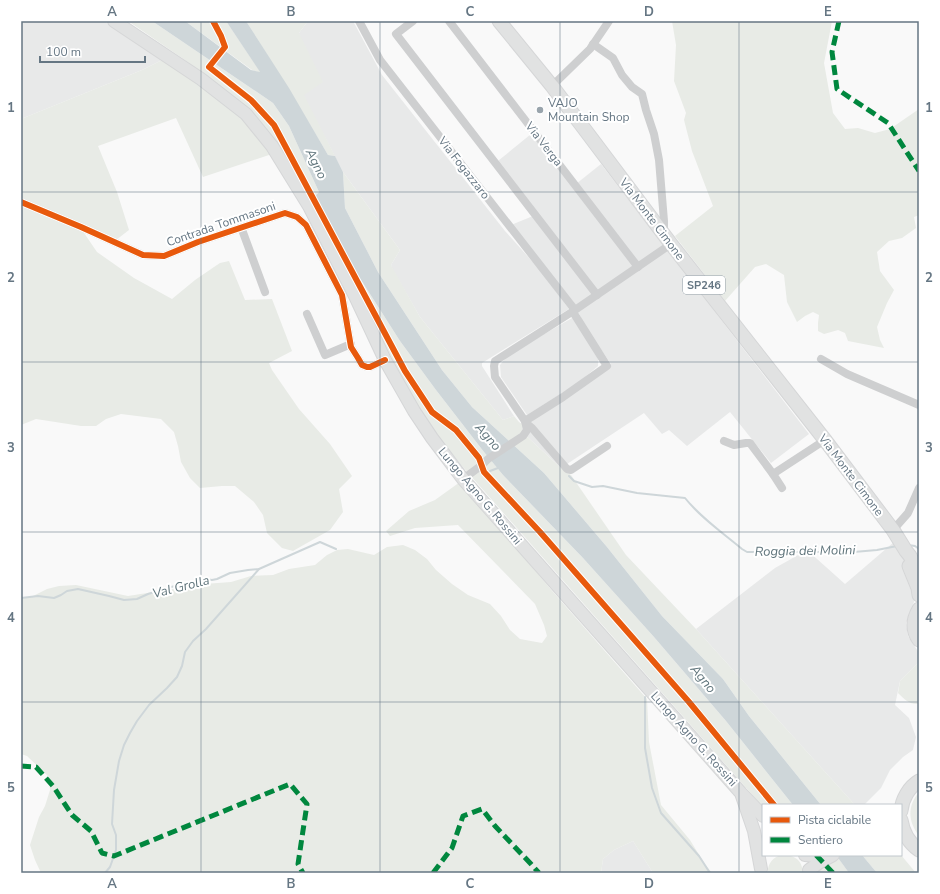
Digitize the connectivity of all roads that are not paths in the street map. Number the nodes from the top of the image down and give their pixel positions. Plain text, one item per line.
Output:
1 (114, 21) edge
2 (359, 21) edge
3 (413, 21) edge
4 (449, 21) edge
5 (499, 21) edge
6 (609, 21) edge
7 (593, 44) junction
8 (552, 86) junction
9 (21, 202) edge
10 (241, 227) junction
11 (668, 240) junction
12 (638, 267) junction
13 (265, 292) dead end
14 (597, 295) junction
15 (574, 311) junction
16 (307, 314) dead end
17 (351, 344) junction
18 (821, 359) dead end
19 (385, 360) junction
20 (919, 405) edge
21 (525, 422) junction
22 (825, 440) junction
23 (724, 441) dead end
24 (608, 446) dead end
25 (773, 474) junction
26 (463, 479) junction
27 (782, 488) dead end
28 (919, 488) edge
29 (893, 530) junction
30 (906, 551) junction
31 (919, 574) edge
32 (919, 595) edge
33 (919, 608) edge
34 (919, 640) edge
35 (919, 781) edge
36 (741, 793) junction
37 (902, 804) edge
38 (762, 815) edge
39 (902, 825) edge
40 (902, 842) edge
41 (918, 850) edge
42 (767, 856) edge
43 (822, 856) edge
44 (810, 857) edge
45 (762, 871) edge
46 (809, 871) edge

1 - 19 main road, Lungo Agno G. Rossini
2 - 15 street, Via Fogazzaro
3 - 14 street
4 - 12 street, Via Verga
5 - 8 main road, Via Monte Cimone / SP246
6 - 7 street
7 - 8 street
7 - 11 street
8 - 11 main road, Via Monte Cimone / SP246
9 - 10 street, Contrada Tommasoni
10 - 13 street
10 - 17 street, Contrada Tommasoni
11 - 12 street
11 - 22 main road, Via Monte Cimone / SP246
12 - 14 street
14 - 15 street
15 - 21 street, Via Fogazzaro
15 - 21 street
16 - 17 street
17 - 19 street, Contrada Tommasoni
18 - 20 street
19 - 26 main road, Lungo Agno G. Rossini
21 - 24 street
21 - 26 street
22 - 25 street
22 - 29 main road, Via Monte Cimone / SP246
23 - 25 street
25 - 27 street
26 - 36 main road, Lungo Agno G. Rossini
28 - 29 street
29 - 30 main road, Via Monte Cimone / SP246
30 - 31 main road, Via Monte Cimone / SP246
30 - 32 main road, Via Monte Cimone / SP246
33 - 34 main road
35 - 37 main road
36 - 38 main road, Lungo Agno G. Rossini
36 - 45 main road, Lungo Agno G. Rossini
39 - 41 main road
40 - 41 main road
42 - 45 main road, Lungo Agno G. Rossini
43 - 44 main road
44 - 46 main road

